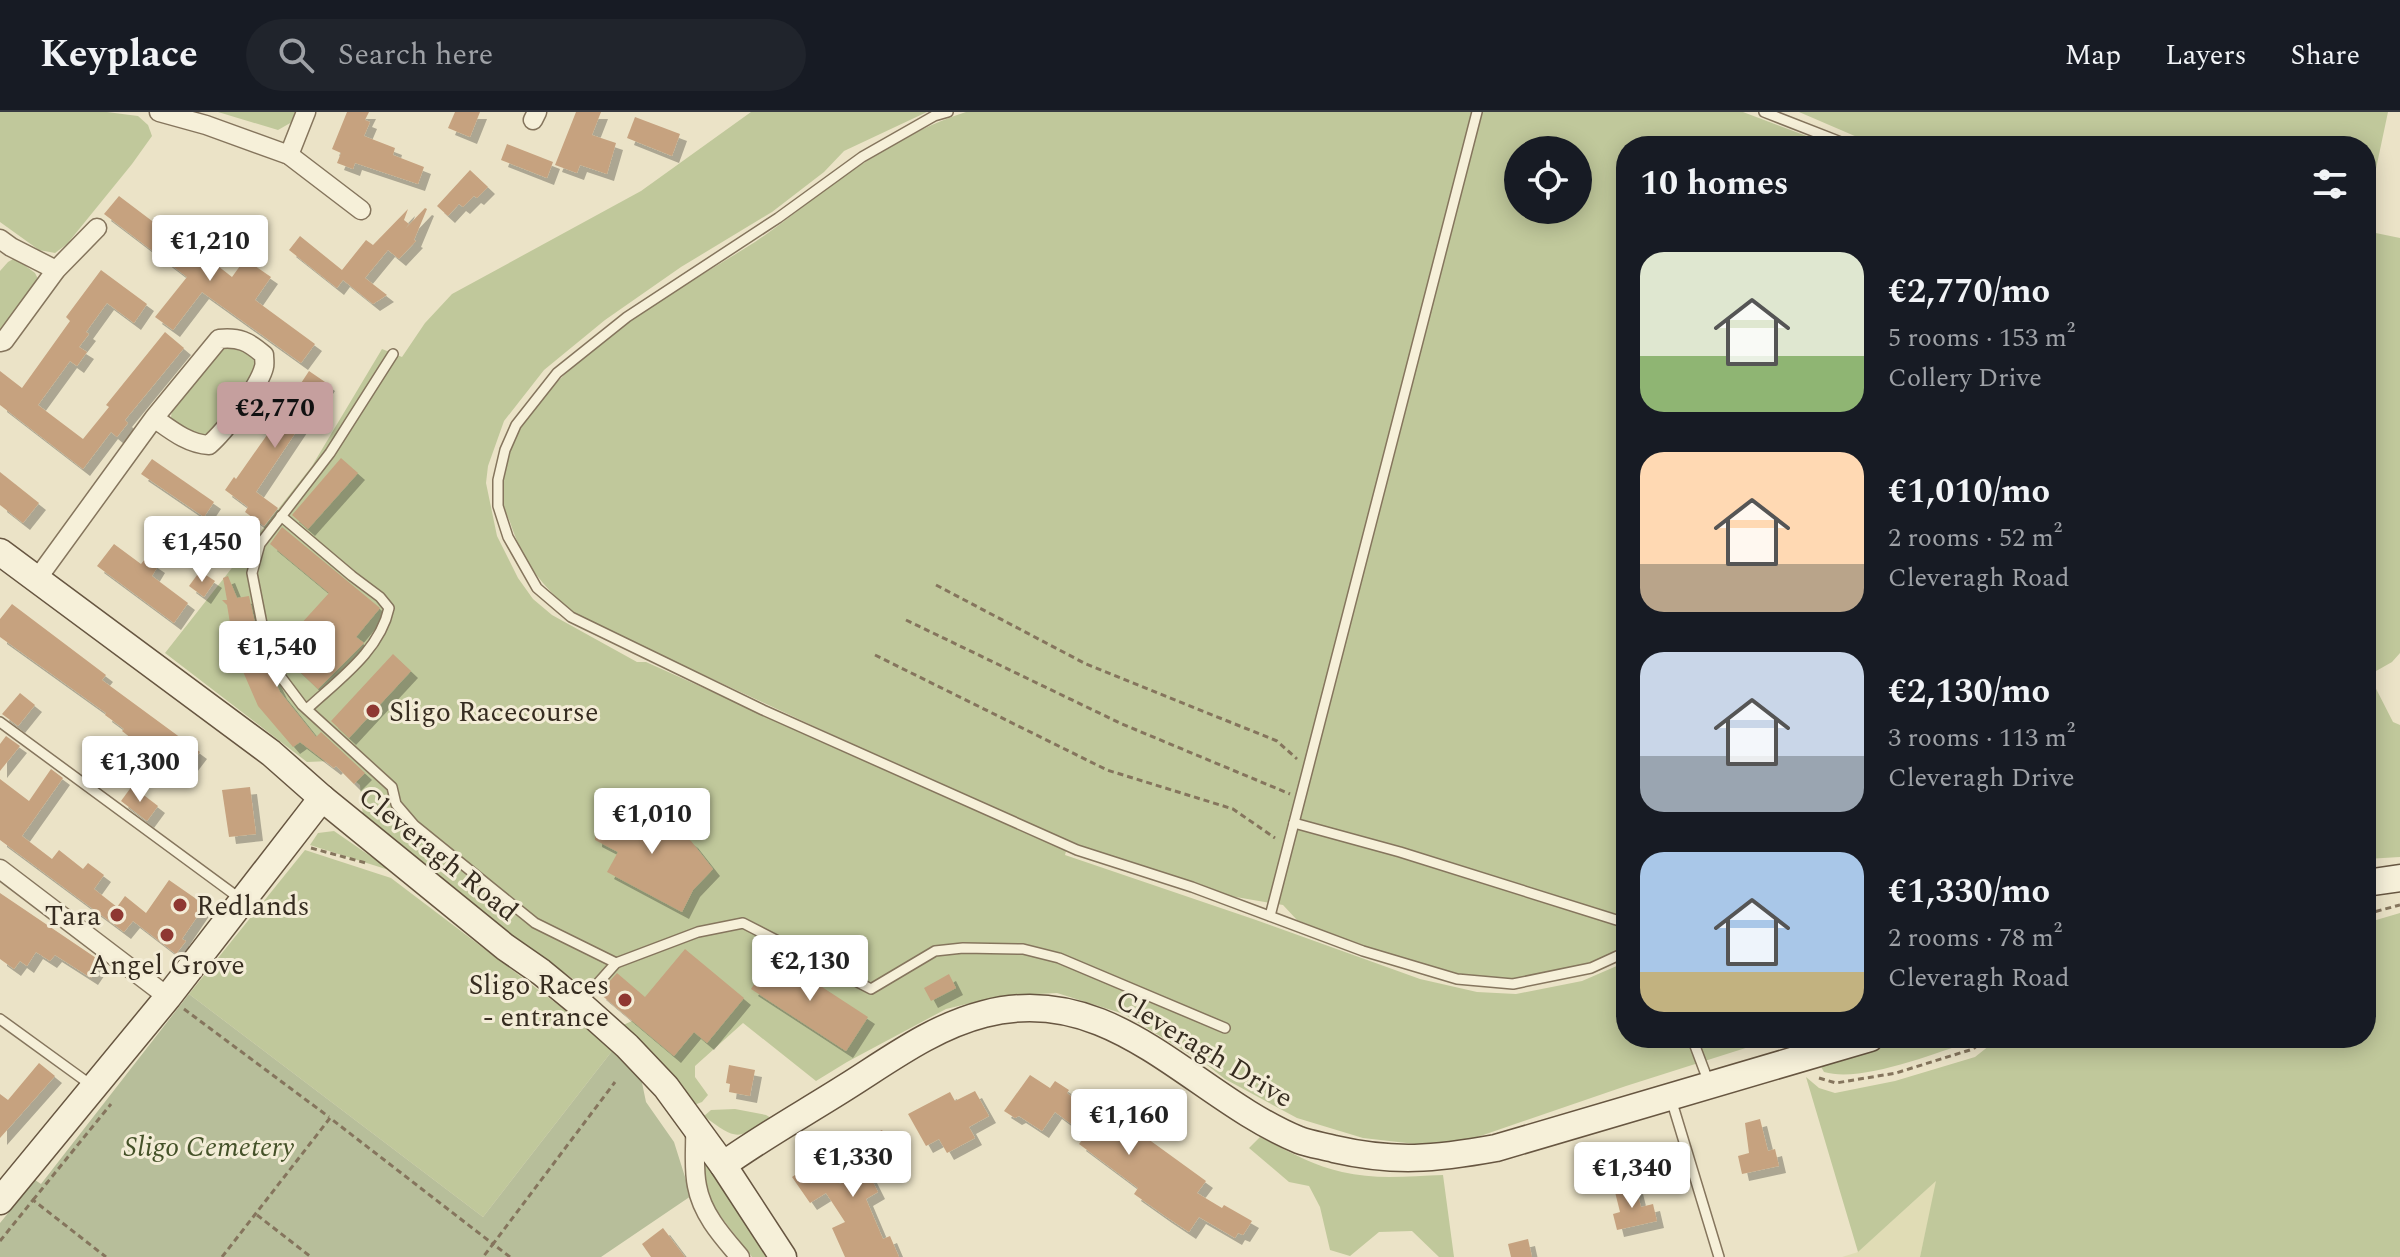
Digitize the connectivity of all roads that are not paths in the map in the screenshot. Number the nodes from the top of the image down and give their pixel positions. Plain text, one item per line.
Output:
1 (159, 112) edge
2 (306, 112) edge
3 (948, 112) edge
4 (1477, 112) edge
5 (1764, 112) edge
6 (1825, 136) edge
7 (289, 155) junction
8 (361, 210) dead end
9 (97, 228) dead end
10 (4, 248) edge
11 (56, 270) junction
12 (0, 342) edge
13 (393, 354) dead end
14 (154, 418) junction
15 (281, 516) junction
16 (0, 552) edge
17 (37, 579) junction
18 (307, 709) junction
19 (0, 722) edge
20 (322, 798) junction
21 (1294, 823) junction
22 (0, 869) edge
23 (2400, 878) edge
24 (2376, 882) edge
25 (243, 901) junction
26 (1270, 916) junction
27 (1616, 920) edge
28 (1616, 957) edge
29 (616, 963) junction
30 (168, 997) junction
31 (580, 1004) junction
32 (0, 1019) edge
33 (1225, 1028) dead end
34 (1696, 1048) edge
35 (1836, 1048) edge
36 (1710, 1084) junction
37 (105, 1093) junction
38 (1670, 1095) junction
39 (695, 1125) junction
40 (723, 1165) junction
41 (0, 1201) edge
42 (740, 1257) edge
43 (783, 1257) edge
44 (1719, 1257) edge

1 - 7 street
2 - 7 street
3 - 26 lane
4 - 21 lane
5 - 6 lane
7 - 8 street
9 - 11 street
10 - 11 street
11 - 12 street
13 - 15 lane
14 - 14 street
14 - 17 street
15 - 18 lane
15 - 18 lane
16 - 17 street, Cleveragh Road
17 - 20 street, Cleveragh Road
18 - 29 lane
19 - 25 lane
20 - 25 street
20 - 31 street, Cleveragh Road
21 - 26 lane
21 - 27 lane
22 - 30 street
23 - 24 street
25 - 30 street
26 - 28 lane
29 - 31 lane
29 - 33 lane
30 - 37 street
31 - 39 street, Cleveragh Road
32 - 37 lane
34 - 36 lane
35 - 36 street, Cleveragh Drive
36 - 38 street, Cleveragh Drive
37 - 41 street
38 - 40 street, Cleveragh Drive
38 - 44 lane
39 - 40 street, Cleveragh Road
39 - 42 street
40 - 43 street, Cleveragh Road

